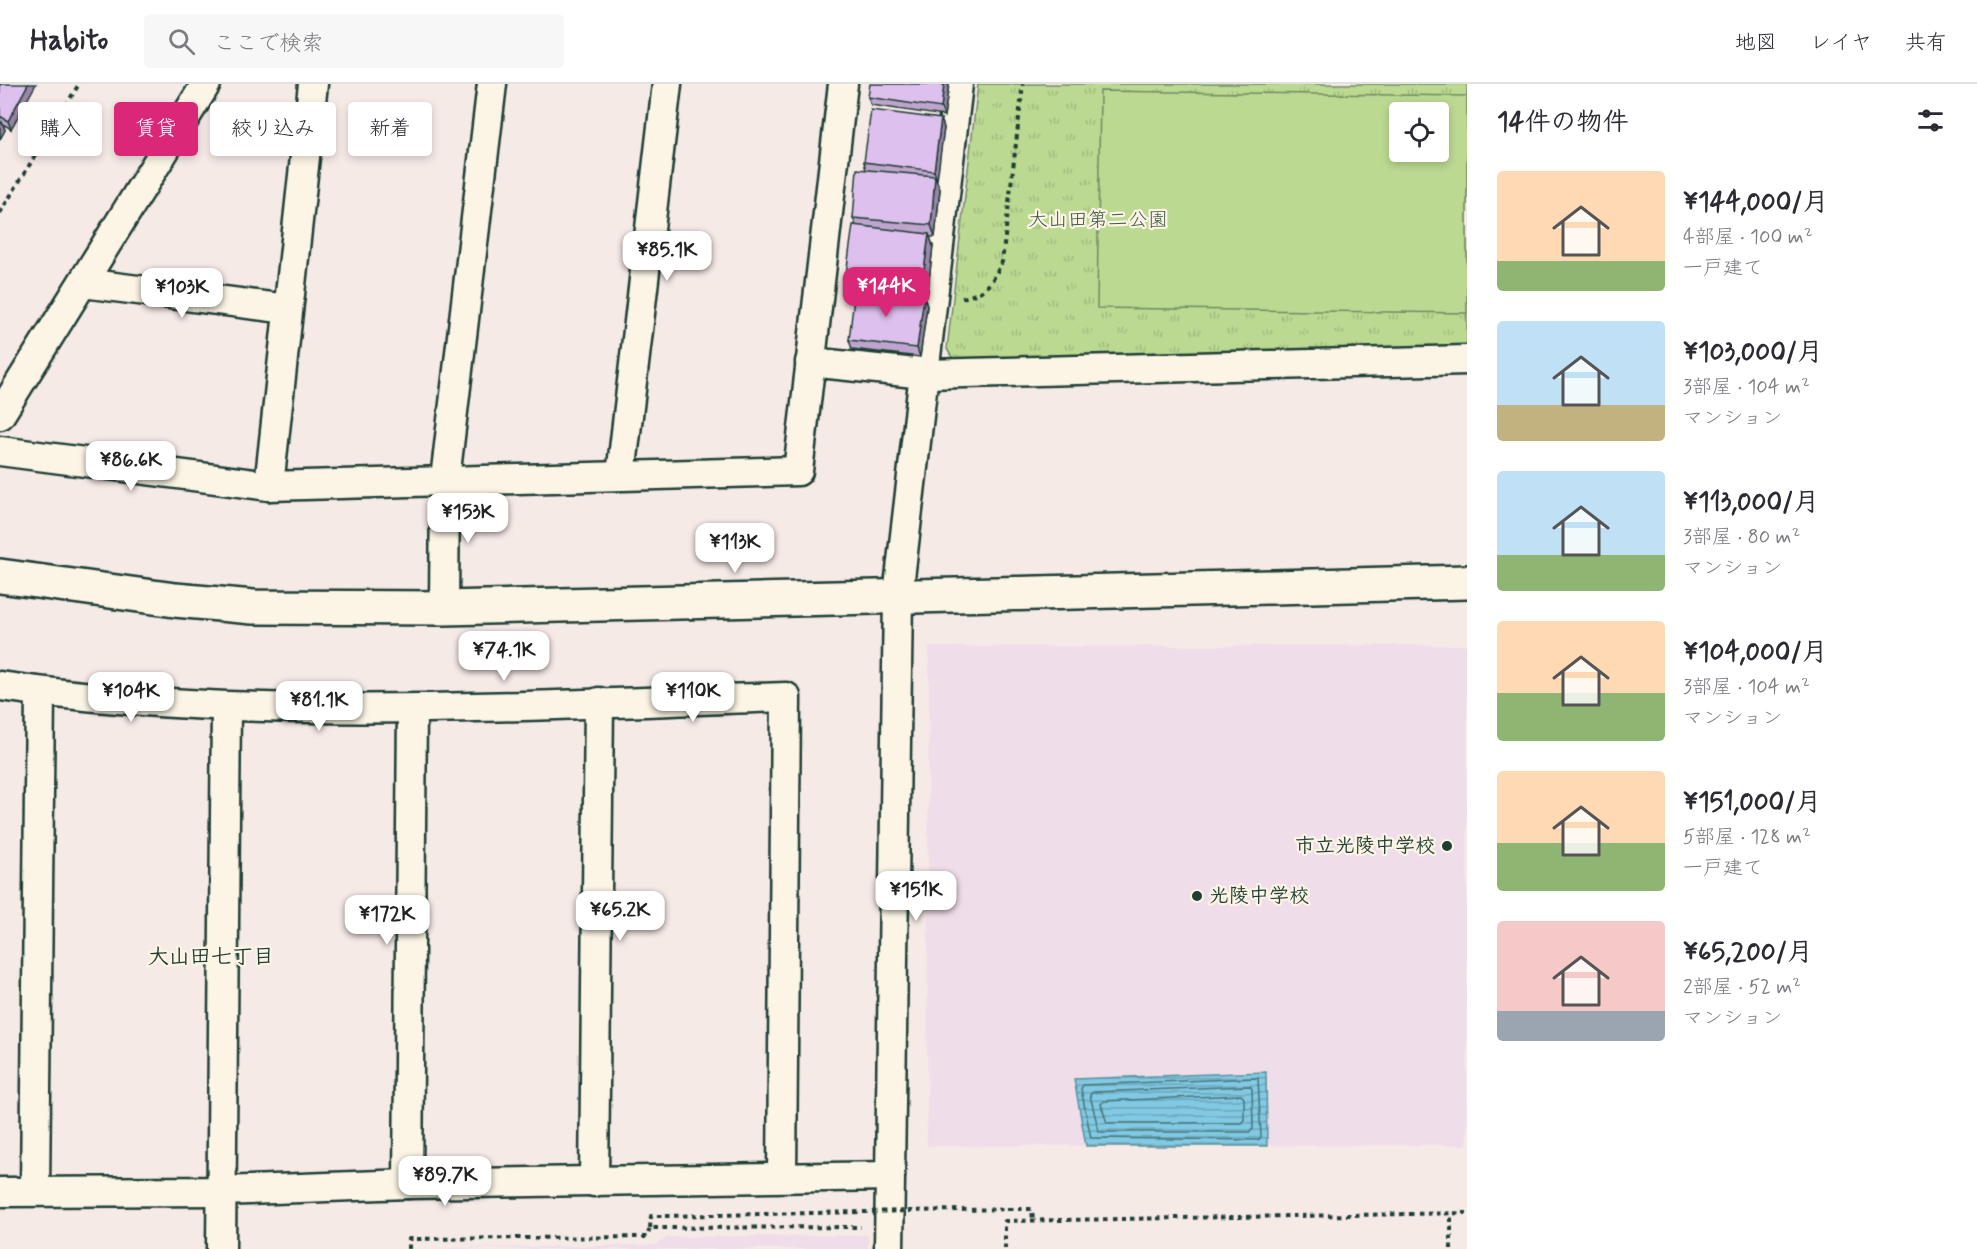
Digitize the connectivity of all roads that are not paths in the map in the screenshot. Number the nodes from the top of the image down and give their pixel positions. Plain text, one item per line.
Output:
1 (206, 84) edge
2 (313, 84) edge
3 (492, 84) edge
4 (667, 84) edge
5 (843, 84) edge
6 (958, 84) edge
7 (83, 283) junction
8 (288, 309) junction
9 (1467, 360) edge
10 (810, 362) junction
11 (925, 374) junction
12 (0, 415) edge
13 (0, 452) edge
14 (621, 475) junction
15 (445, 479) junction
16 (268, 486) junction
17 (0, 576) edge
18 (1467, 582) edge
19 (898, 595) junction
20 (444, 608) junction
21 (0, 686) edge
22 (40, 692) junction
23 (599, 702) junction
24 (226, 707) junction
25 (412, 708) junction
26 (890, 1176) junction
27 (782, 1178) junction
28 (594, 1182) junction
29 (408, 1184) junction
30 (35, 1191) junction
31 (220, 1191) junction
32 (0, 1192) edge
33 (881, 1238) edge
34 (222, 1249) edge

1 - 7 street
2 - 8 street
3 - 15 street
4 - 14 street
5 - 10 street
6 - 11 street
7 - 8 street
7 - 12 street
8 - 16 street
9 - 11 street
10 - 11 street
10 - 14 street
11 - 19 street
13 - 16 street
14 - 15 street
15 - 16 street
15 - 20 street
17 - 20 street
18 - 19 street
19 - 20 street
19 - 26 street
21 - 22 street
22 - 24 street
22 - 30 street
23 - 25 street
23 - 27 street
23 - 28 street
24 - 25 street
24 - 31 street
25 - 29 street
26 - 27 street
26 - 33 street
27 - 28 street
28 - 29 street
29 - 31 street
30 - 31 street
30 - 32 street
31 - 34 street

